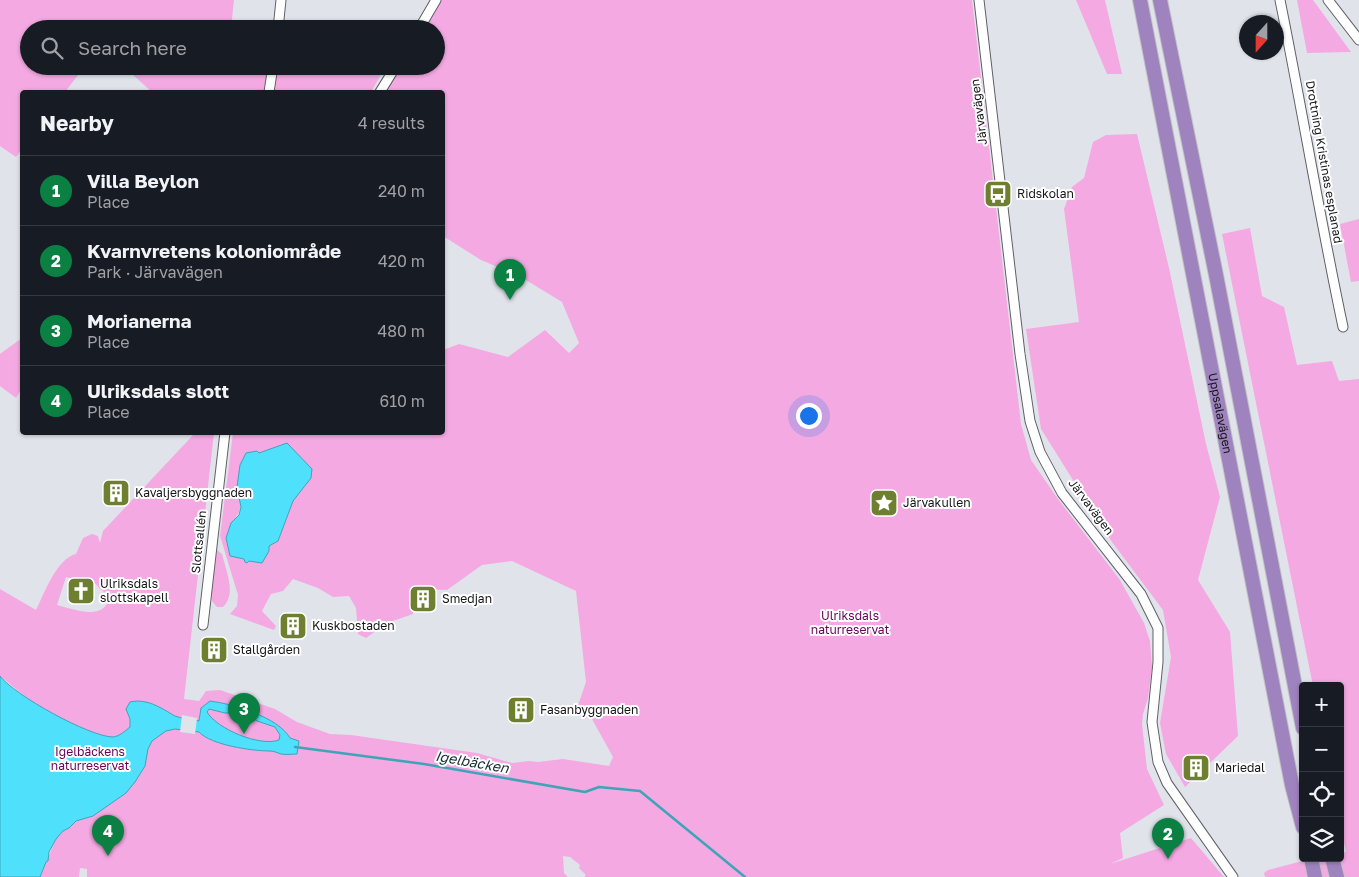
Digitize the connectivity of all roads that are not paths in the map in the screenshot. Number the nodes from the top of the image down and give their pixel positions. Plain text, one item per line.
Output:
1 (281, 0) edge
2 (436, 0) edge
3 (979, 0) edge
4 (1140, 0) edge
5 (1160, 0) edge
6 (1280, 0) edge
7 (1328, 0) edge
8 (279, 20) edge
9 (424, 20) edge
10 (1359, 40) edge
11 (272, 75) edge
12 (390, 75) edge
13 (269, 90) edge
14 (381, 90) edge
15 (1344, 327) dead end
16 (225, 435) edge
17 (203, 625) dead end
18 (1303, 727) edge
19 (1300, 817) edge
20 (1312, 862) edge
21 (1333, 862) edge
22 (1234, 877) edge
23 (1315, 877) edge
24 (1337, 877) edge

1 - 8 street
2 - 9 street
3 - 22 street, Järvavägen
4 - 19 highway, Uppsalavägen
5 - 18 highway, Uppsalavägen
6 - 15 street, Drottning Kristinas esplanad
7 - 10 street
11 - 13 street
12 - 14 street
16 - 17 street, Slottsallén
20 - 23 highway
21 - 24 highway

